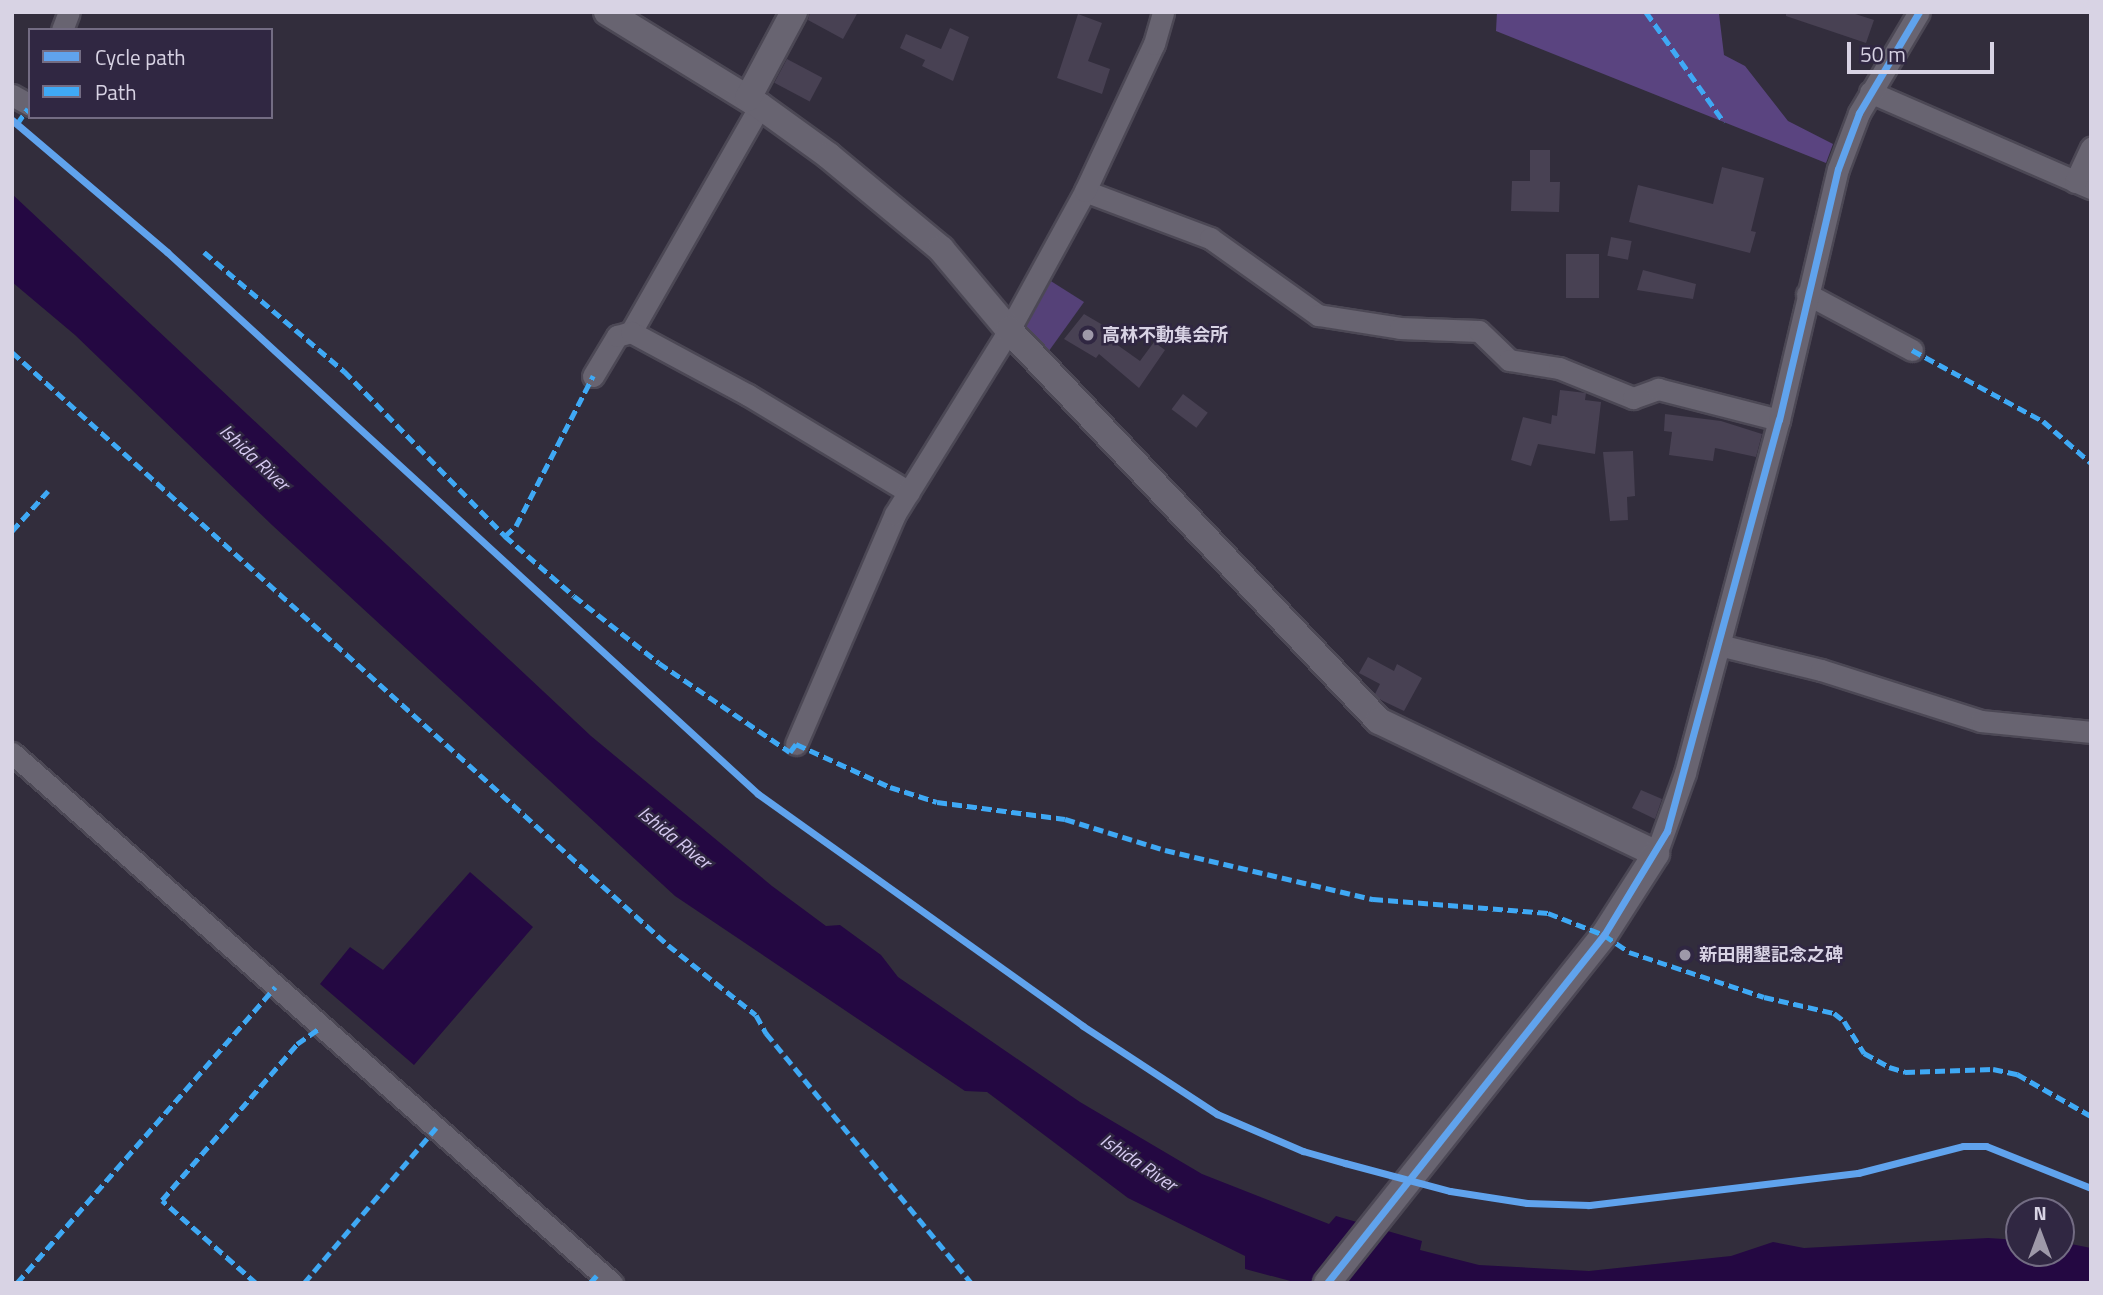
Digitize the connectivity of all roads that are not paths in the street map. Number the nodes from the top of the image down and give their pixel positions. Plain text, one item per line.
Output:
1 (607, 12) edge
2 (794, 12) edge
3 (1163, 12) edge
4 (1919, 12) edge
5 (1870, 92) junction
6 (12, 95) edge
7 (754, 102) junction
8 (28, 104) edge
9 (2091, 148) edge
10 (2083, 185) edge
11 (1085, 191) junction
12 (1807, 294) junction
13 (1009, 330) junction
14 (631, 332) junction
15 (1912, 350) dead end
16 (593, 376) dead end
17 (1779, 420) junction
18 (909, 492) junction
19 (1719, 645) junction
20 (2091, 732) edge
21 (796, 744) dead end
22 (12, 753) edge
23 (1656, 854) junction
24 (612, 1283) edge
25 (1327, 1283) edge

1 - 7 street
2 - 7 street
3 - 11 street
4 - 5 street
5 - 10 street
5 - 12 street
6 - 8 street
7 - 13 street
7 - 14 street
9 - 10 street
11 - 13 street
11 - 17 street
12 - 15 street
12 - 17 street
13 - 18 street
13 - 23 street
14 - 16 street
14 - 18 street
17 - 19 street
18 - 21 street
19 - 20 street
19 - 23 street
22 - 24 street
23 - 25 street

